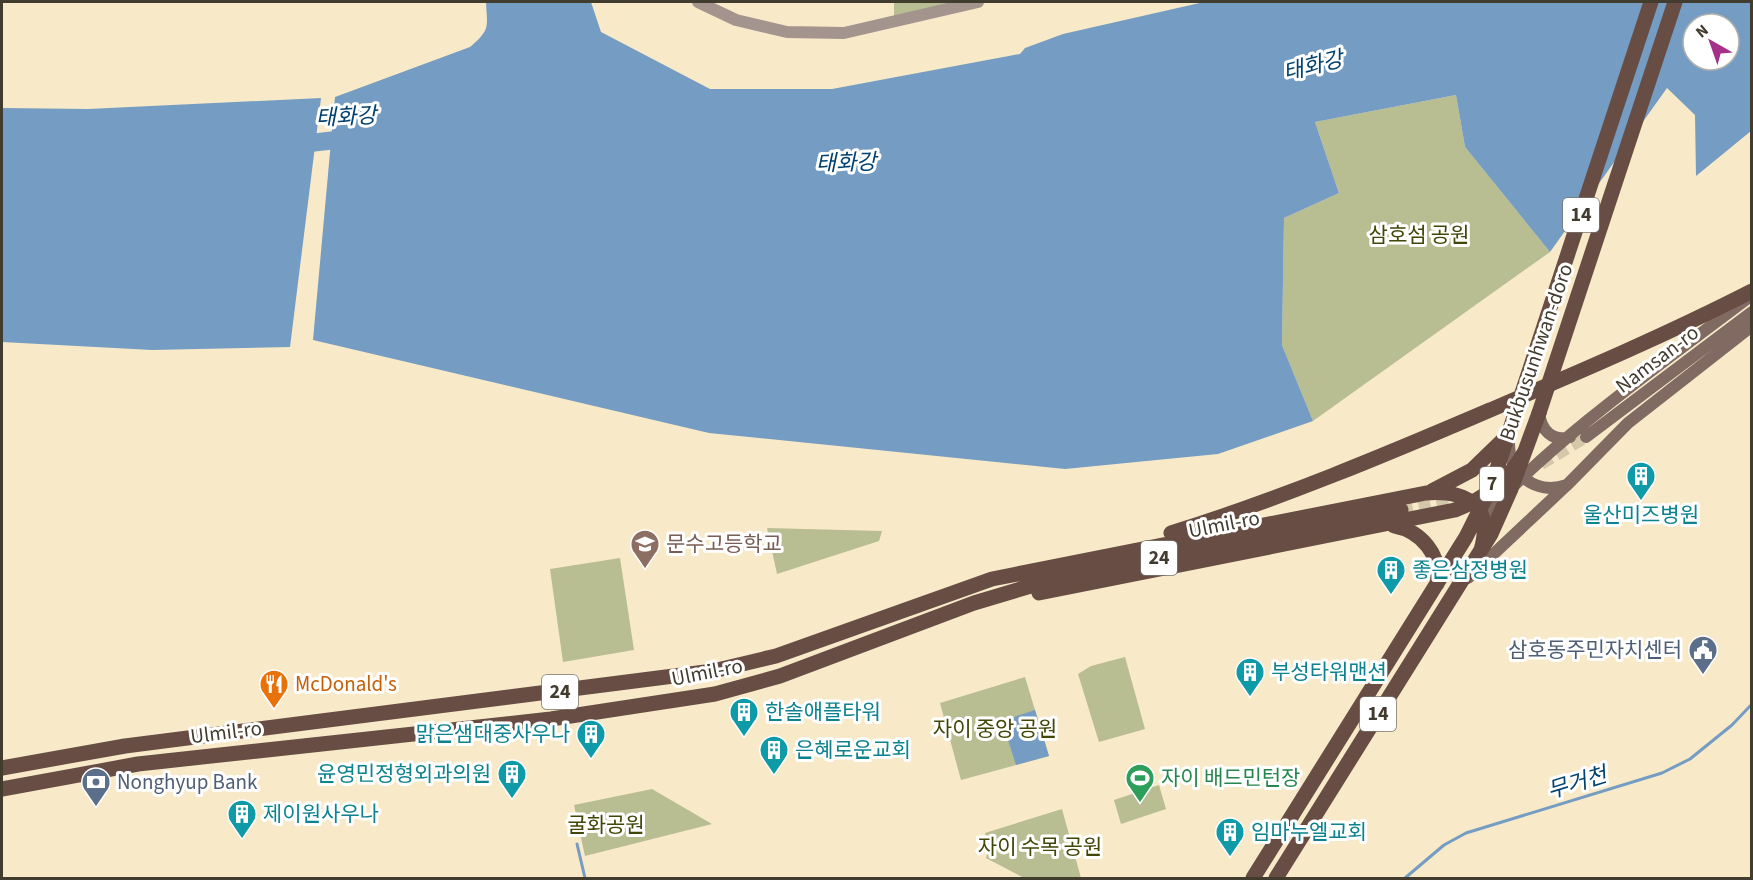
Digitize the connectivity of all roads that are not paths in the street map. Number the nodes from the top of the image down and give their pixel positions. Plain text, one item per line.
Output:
1 (698, 2) edge
2 (978, 2) edge
3 (1651, 2) edge
4 (1675, 2) edge
5 (1752, 291) edge
6 (1752, 296) edge
7 (1752, 312) edge
8 (1752, 326) edge
9 (1539, 413) junction
10 (1510, 429) junction
11 (1580, 436) junction
12 (1519, 472) junction
13 (1568, 484) junction
14 (1511, 489) junction
15 (1426, 493) junction
16 (1487, 495) junction
17 (1401, 510) tunnel mouth
18 (1478, 511) junction
19 (1388, 525) junction
20 (1481, 550) junction
21 (1088, 559) junction
22 (1437, 584) junction
23 (1456, 590) junction
24 (920, 622) junction
25 (2, 768) edge
26 (2, 789) edge
27 (1253, 879) edge
28 (1276, 879) edge

1 - 2 street
3 - 10 main road, Bukbusunhwan-doro / 14, bridge
4 - 9 main road, Bukbusunhwan-doro / 14, bridge
5 - 21 main road
6 - 11 main road
7 - 11 main road, Namsan-ro
8 - 13 main road
9 - 11 main road
9 - 12 main road, Bukbusunhwan-doro / 7
10 - 12 main road
10 - 15 main road
10 - 16 main road, Bukbusunhwan-doro / 7
11 - 12 main road
12 - 13 main road
12 - 14 main road, Bukbusunhwan-doro / 7
12 - 16 main road
13 - 23 main road
14 - 18 main road
14 - 20 main road, Bukbusunhwan-doro / 7
15 - 18 main road
15 - 21 main road
16 - 18 main road, Bukbusunhwan-doro / 7
17 - 24 main road, Ulmil-ro / 24
18 - 19 main road
18 - 20 main road
18 - 22 main road, Bukbusunhwan-doro / 7
19 - 22 main road
19 - 24 main road
20 - 23 main road, Bukbusunhwan-doro / 14
21 - 25 main road, Ulmil-ro / 24
22 - 27 main road, Bukbusunhwan-doro / 14
23 - 28 main road, Bukbusunhwan-doro / 14
24 - 26 main road, Ulmil-ro / 24

